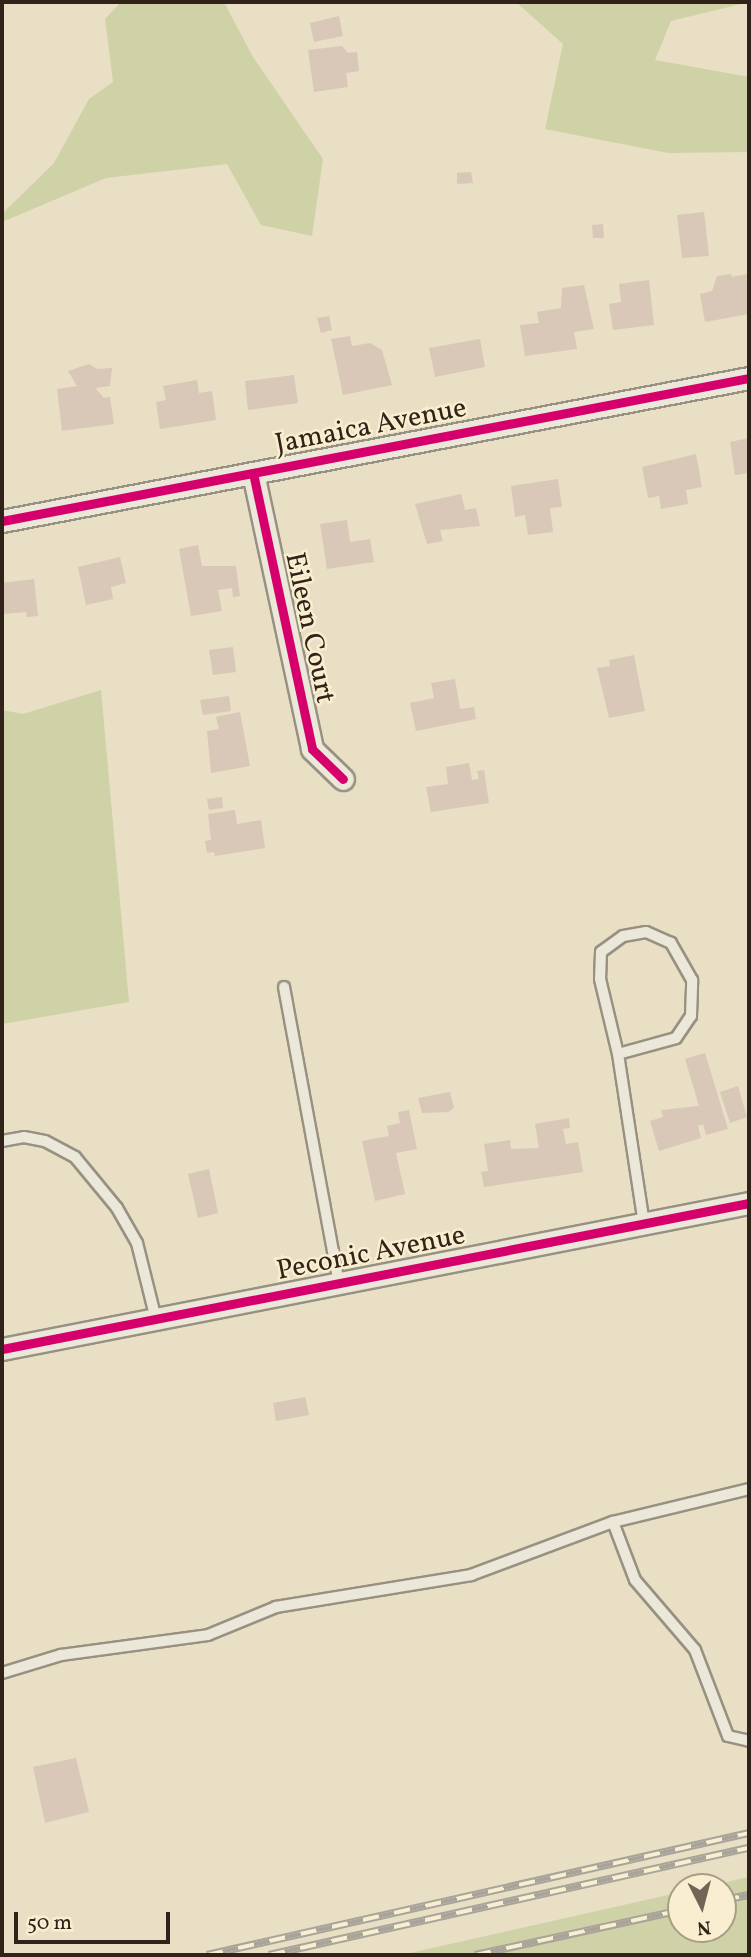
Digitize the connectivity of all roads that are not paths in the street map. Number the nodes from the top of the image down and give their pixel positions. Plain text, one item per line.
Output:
1 (749, 378) edge
2 (253, 473) junction
3 (2, 521) edge
4 (343, 779) dead end
5 (284, 986) dead end
6 (618, 1054) junction
7 (2, 1141) edge
8 (749, 1203) edge
9 (644, 1224) junction
10 (339, 1283) junction
11 (156, 1319) junction
12 (2, 1349) edge
13 (749, 1489) edge
14 (613, 1522) junction
15 (2, 1673) edge
16 (749, 1741) edge

1 - 2 street, Jamaica Avenue
2 - 3 street, Jamaica Avenue
2 - 4 street, Eileen Court
5 - 10 lane
6 - 6 lane
6 - 9 lane
7 - 11 lane
8 - 9 street, Peconic Avenue
9 - 10 street, Peconic Avenue
10 - 11 street, Peconic Avenue
11 - 12 street, Peconic Avenue
13 - 14 lane
14 - 15 lane
14 - 16 lane

